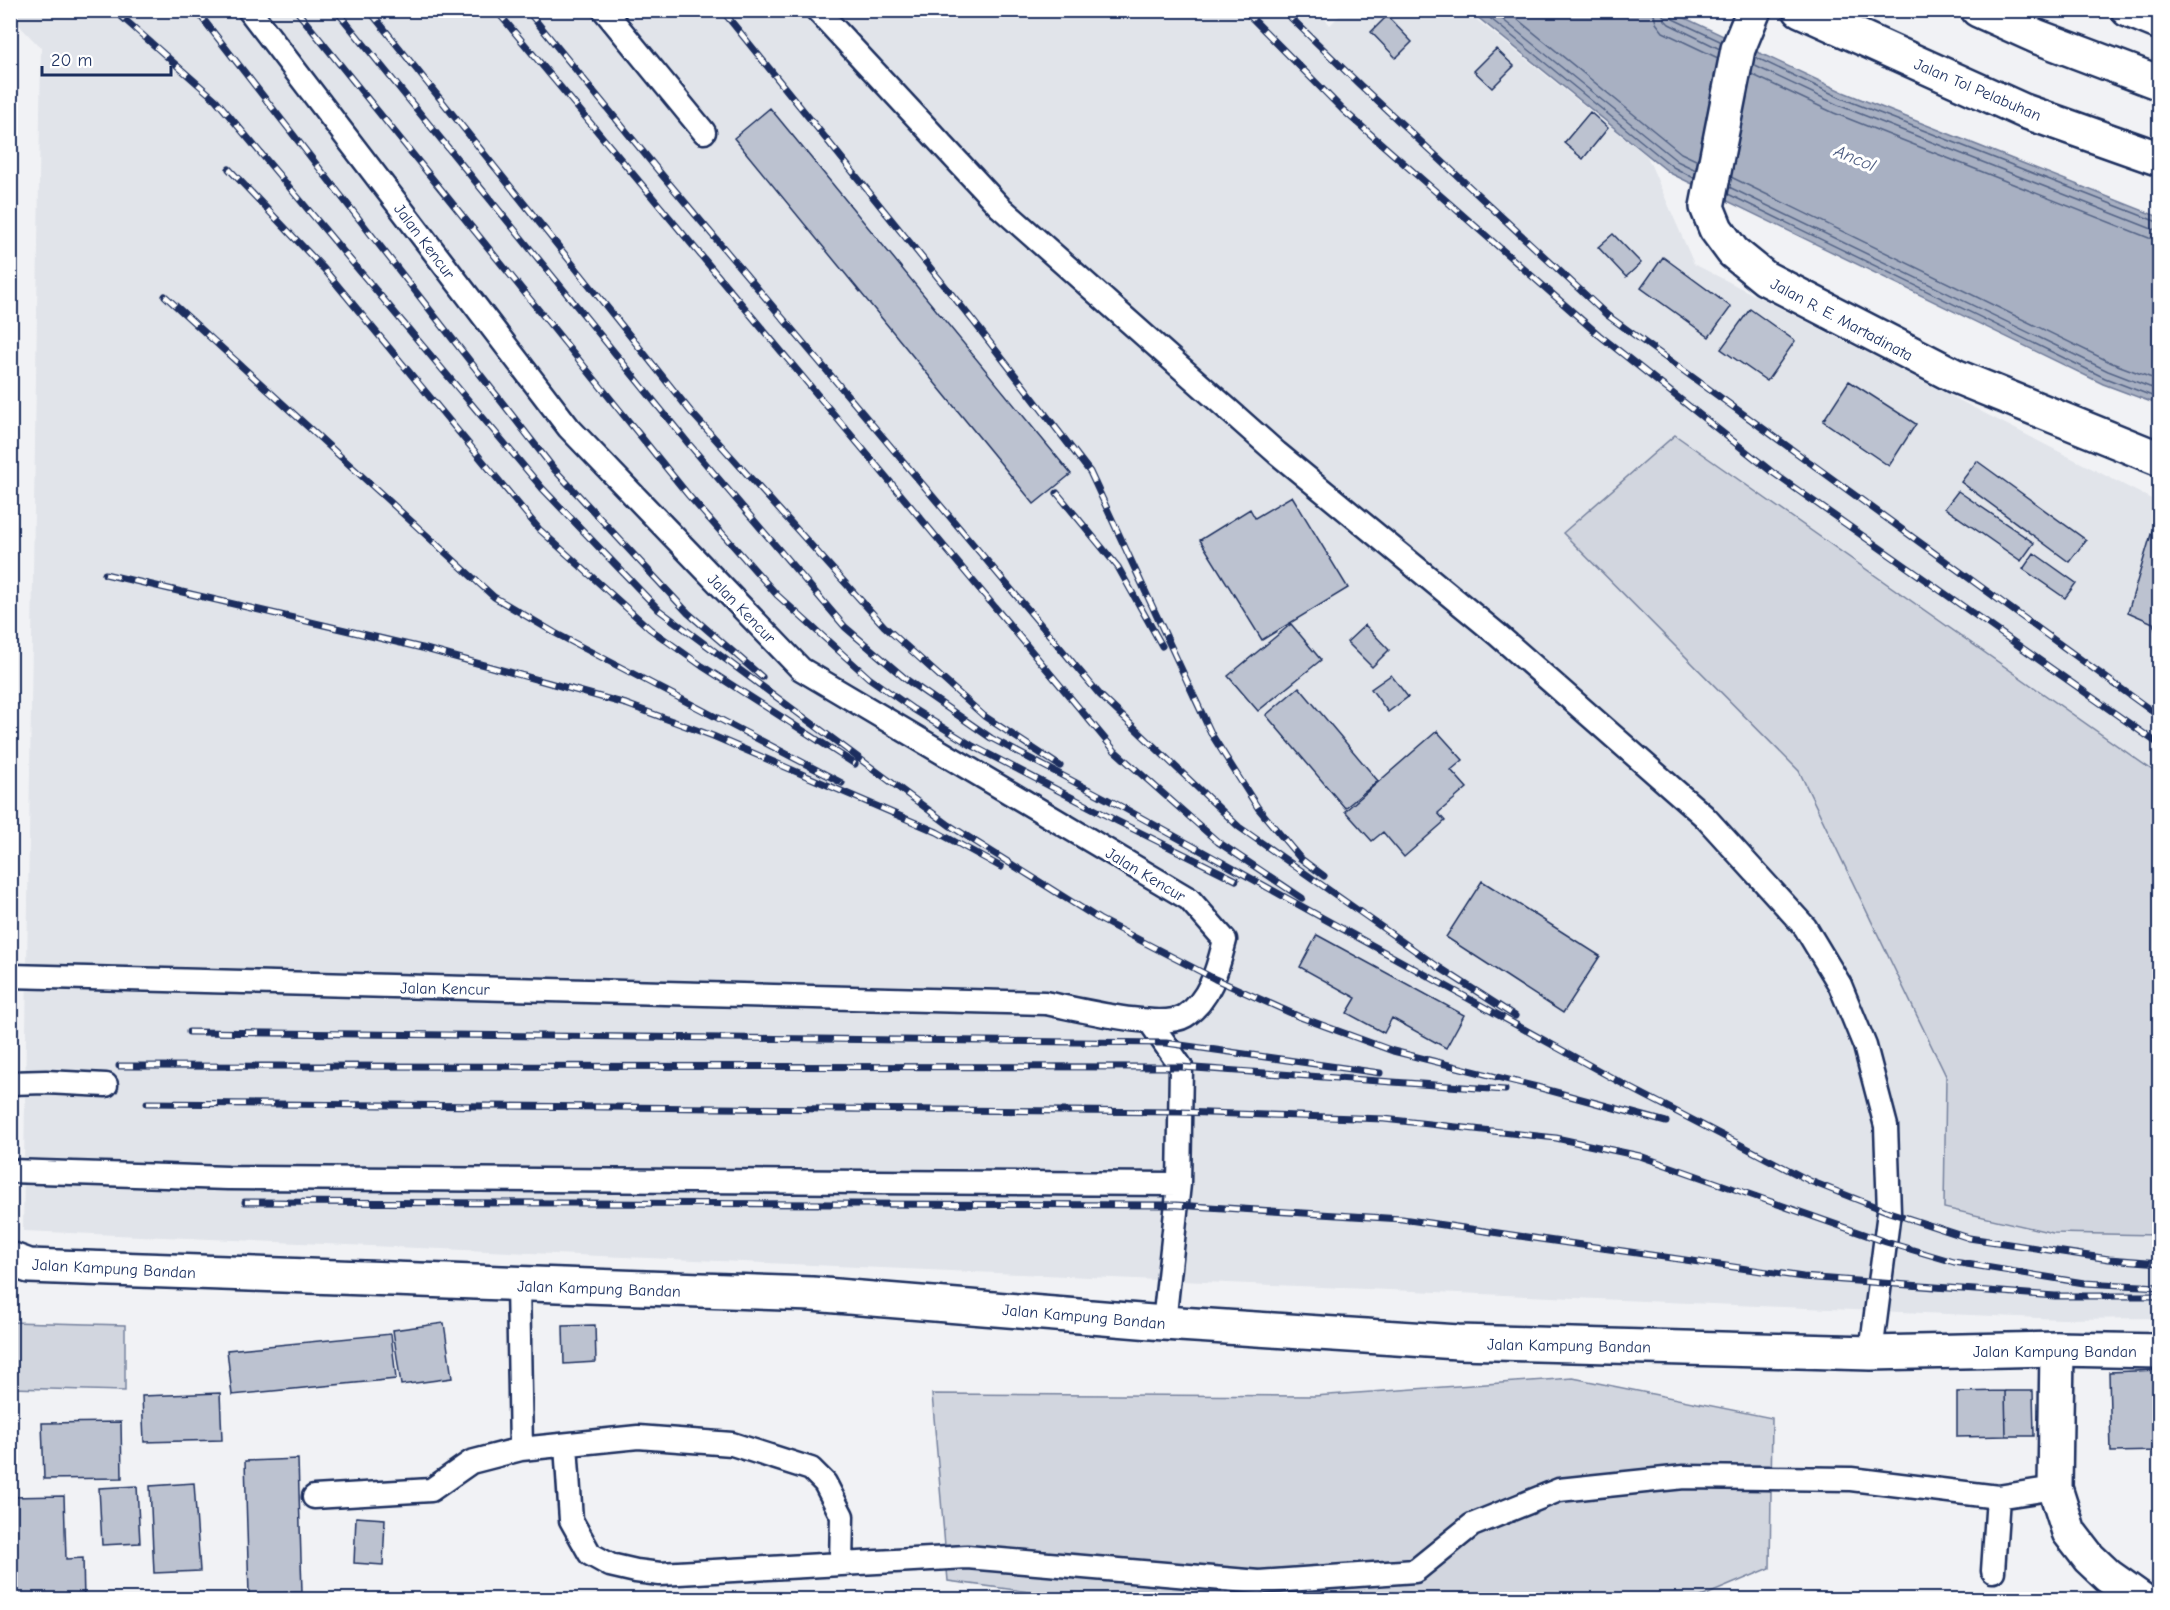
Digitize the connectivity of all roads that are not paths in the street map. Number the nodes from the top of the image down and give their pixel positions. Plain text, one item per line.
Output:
1 (249, 10) edge
2 (604, 10) edge
3 (818, 10) edge
4 (1754, 10) edge
5 (1800, 10) edge
6 (1978, 10) edge
7 (2128, 10) edge
8 (2160, 23) edge
9 (2160, 83) edge
10 (704, 132) dead end
11 (2160, 159) edge
12 (2160, 459) edge
13 (10, 976) edge
14 (1150, 1022) junction
15 (10, 1083) edge
16 (106, 1085) dead end
17 (10, 1171) edge
18 (1179, 1184) junction
19 (10, 1258) edge
20 (518, 1285) junction
21 (1164, 1323) junction
22 (2057, 1349) junction
23 (2160, 1351) edge
24 (1871, 1353) junction
25 (566, 1445) junction
26 (521, 1449) junction
27 (2055, 1488) junction
28 (314, 1497) dead end
29 (1998, 1497) junction
30 (841, 1564) junction
31 (1993, 1571) dead end
32 (2142, 1599) edge

1 - 14 lane, Jalan Kencur
2 - 10 lane
3 - 24 lane
4 - 12 main road, Jalan R. E. Martadinata
5 - 11 main road, Jalan Tol Pelabuhan
6 - 9 main road
7 - 8 main road
13 - 14 lane, Jalan Kencur
14 - 18 lane
15 - 16 lane
17 - 18 lane
18 - 21 lane
19 - 20 main road, Jalan Kampung Bandan
20 - 21 main road, Jalan Kampung Bandan
20 - 26 lane
21 - 24 main road, Jalan Kampung Bandan
22 - 23 main road, Jalan Kampung Bandan
22 - 24 main road, Jalan Kampung Bandan
22 - 27 main road
25 - 26 lane
25 - 30 lane
25 - 30 lane
26 - 28 lane
27 - 29 lane
27 - 32 main road
29 - 30 lane
29 - 31 lane

